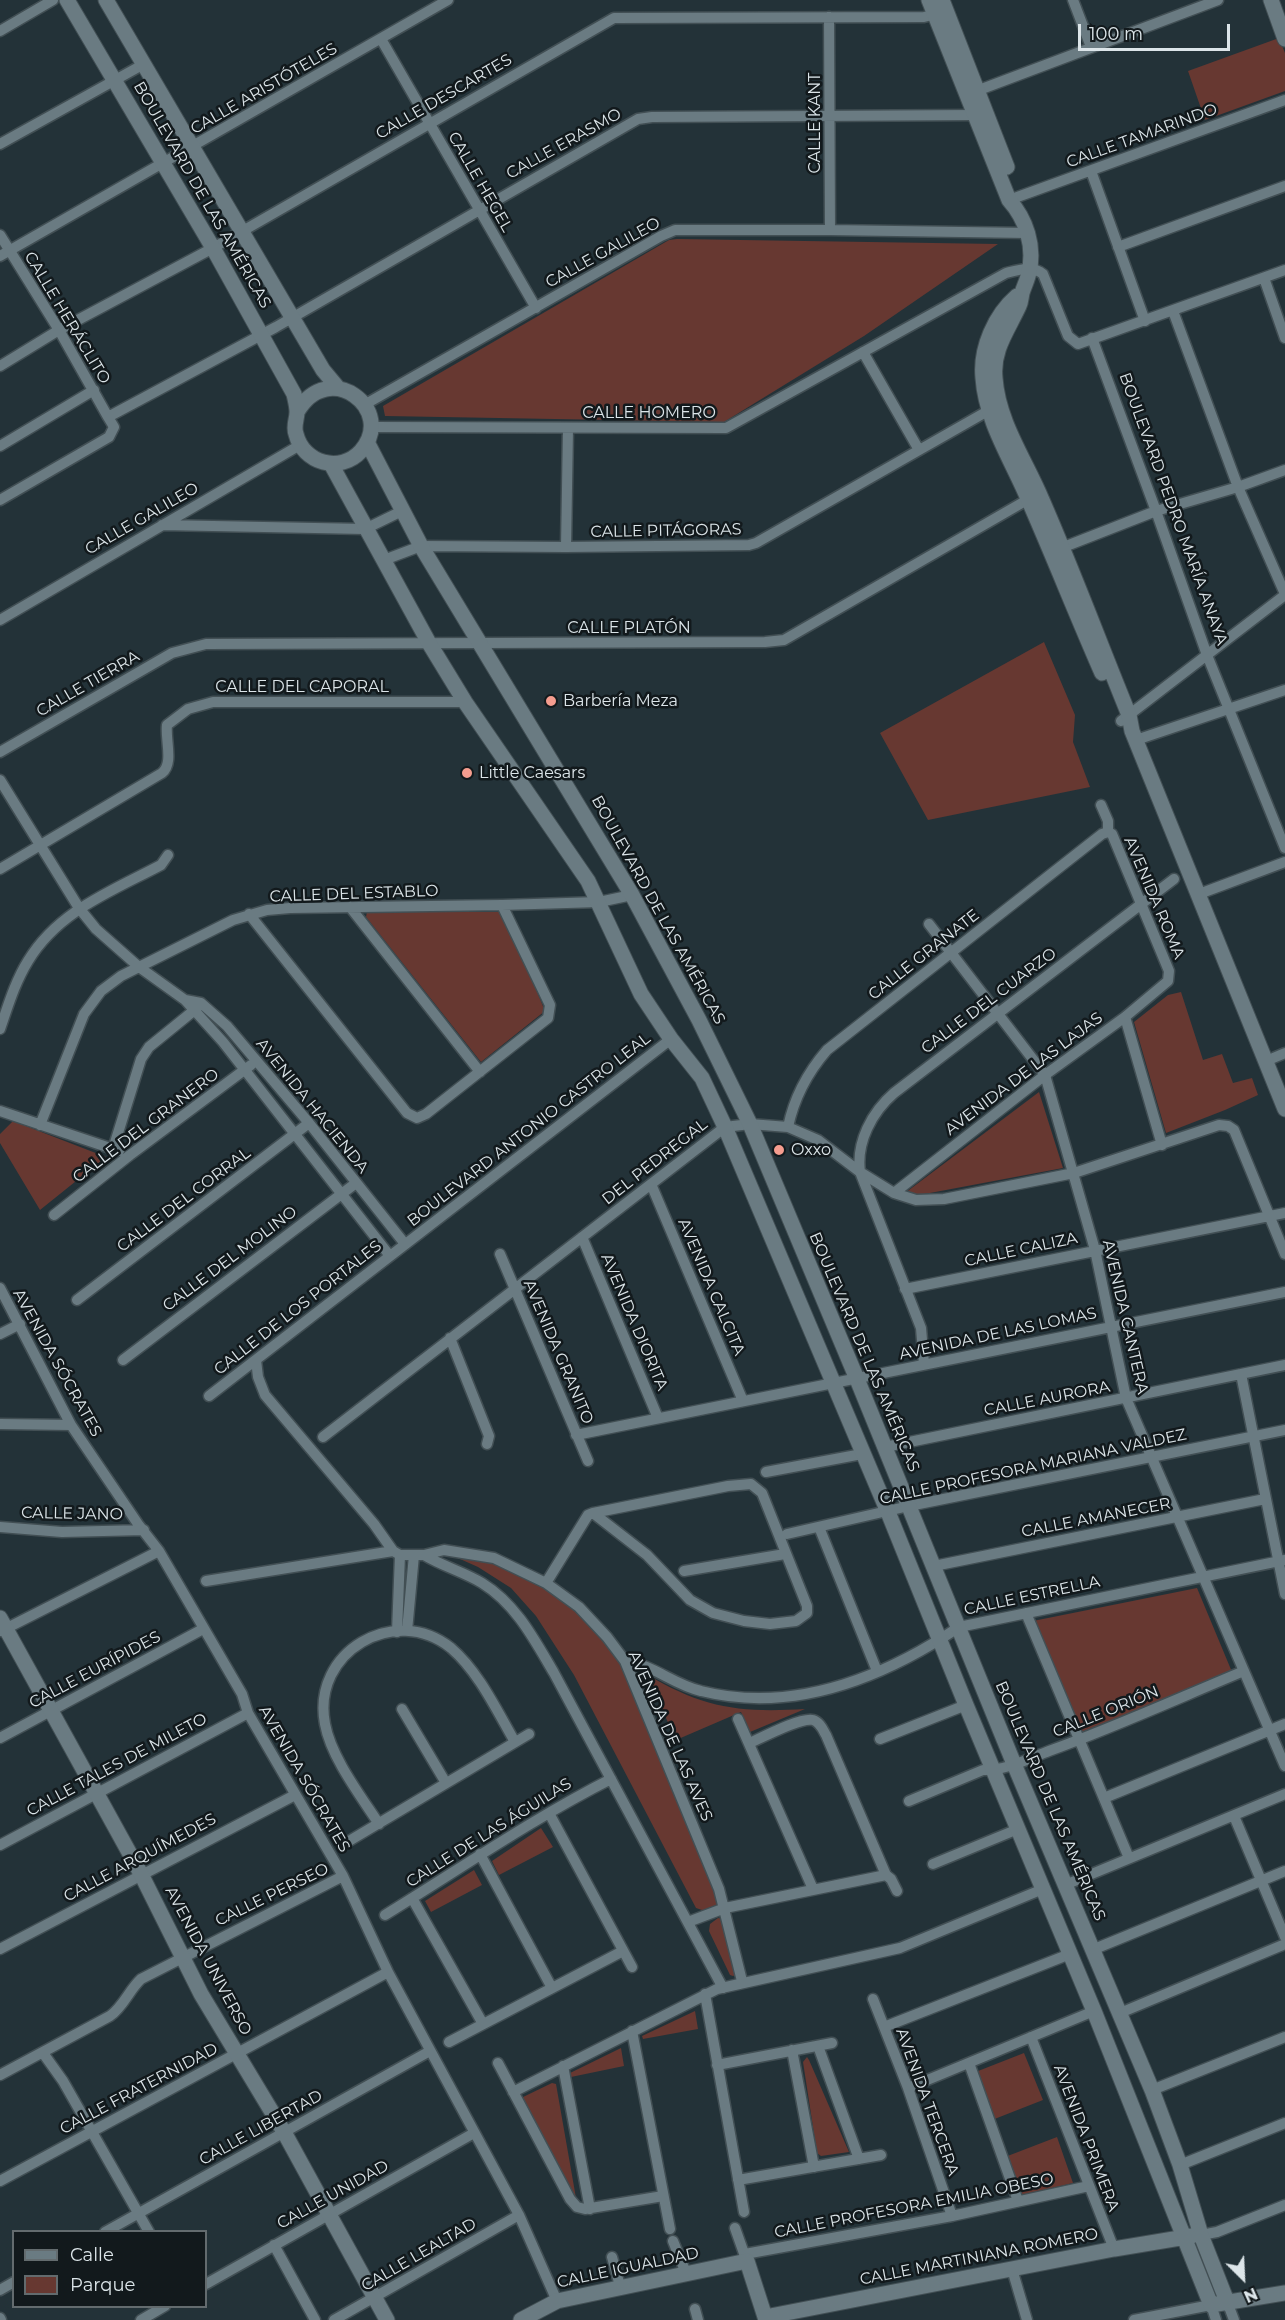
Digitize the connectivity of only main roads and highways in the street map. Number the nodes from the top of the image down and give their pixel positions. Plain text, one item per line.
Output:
1 (68, 0) edge
2 (106, 0) edge
3 (1271, 0) edge
4 (938, 6) edge
5 (1285, 39) edge
6 (972, 93) junction
7 (1016, 203) junction
8 (339, 388) junction
9 (297, 412) junction
10 (367, 442) junction
11 (331, 464) junction
12 (724, 1067) junction
13 (702, 1078) junction
14 (1285, 1109) edge
15 (2, 1626) edge
16 (1201, 2235) junction
17 (1185, 2237) junction
18 (1285, 2293) edge
19 (1228, 2304) junction
20 (1214, 2313) edge
21 (765, 2318) edge
22 (387, 2320) edge
23 (521, 2320) edge

1 - 9 main road, BOULEVARD DE LAS AMÉRICAS
2 - 8 main road, BOULEVARD DE LAS AMÉRICAS
3 - 5 main road
4 - 6 main road
6 - 7 main road
6 - 7 main road
7 - 14 main road
8 - 9 main road
8 - 10 main road, BOULEVARD DE LAS AMÉRICAS
9 - 11 main road, BOULEVARD DE LAS AMÉRICAS
10 - 11 main road
10 - 12 main road, BOULEVARD DE LAS AMÉRICAS
11 - 13 main road
12 - 13 main road
12 - 16 main road, BOULEVARD DE LAS AMÉRICAS
13 - 17 main road
15 - 22 main road, AVENIDA UNIVERSO
16 - 17 main road, CALLE MARTINIANA ROMERO
16 - 19 main road, BOULEVARD DE LAS AMÉRICAS
17 - 20 main road
17 - 21 main road, CALLE MARTINIANA ROMERO
18 - 19 main road
19 - 20 main road
21 - 23 main road, CALLE IGUALDAD

